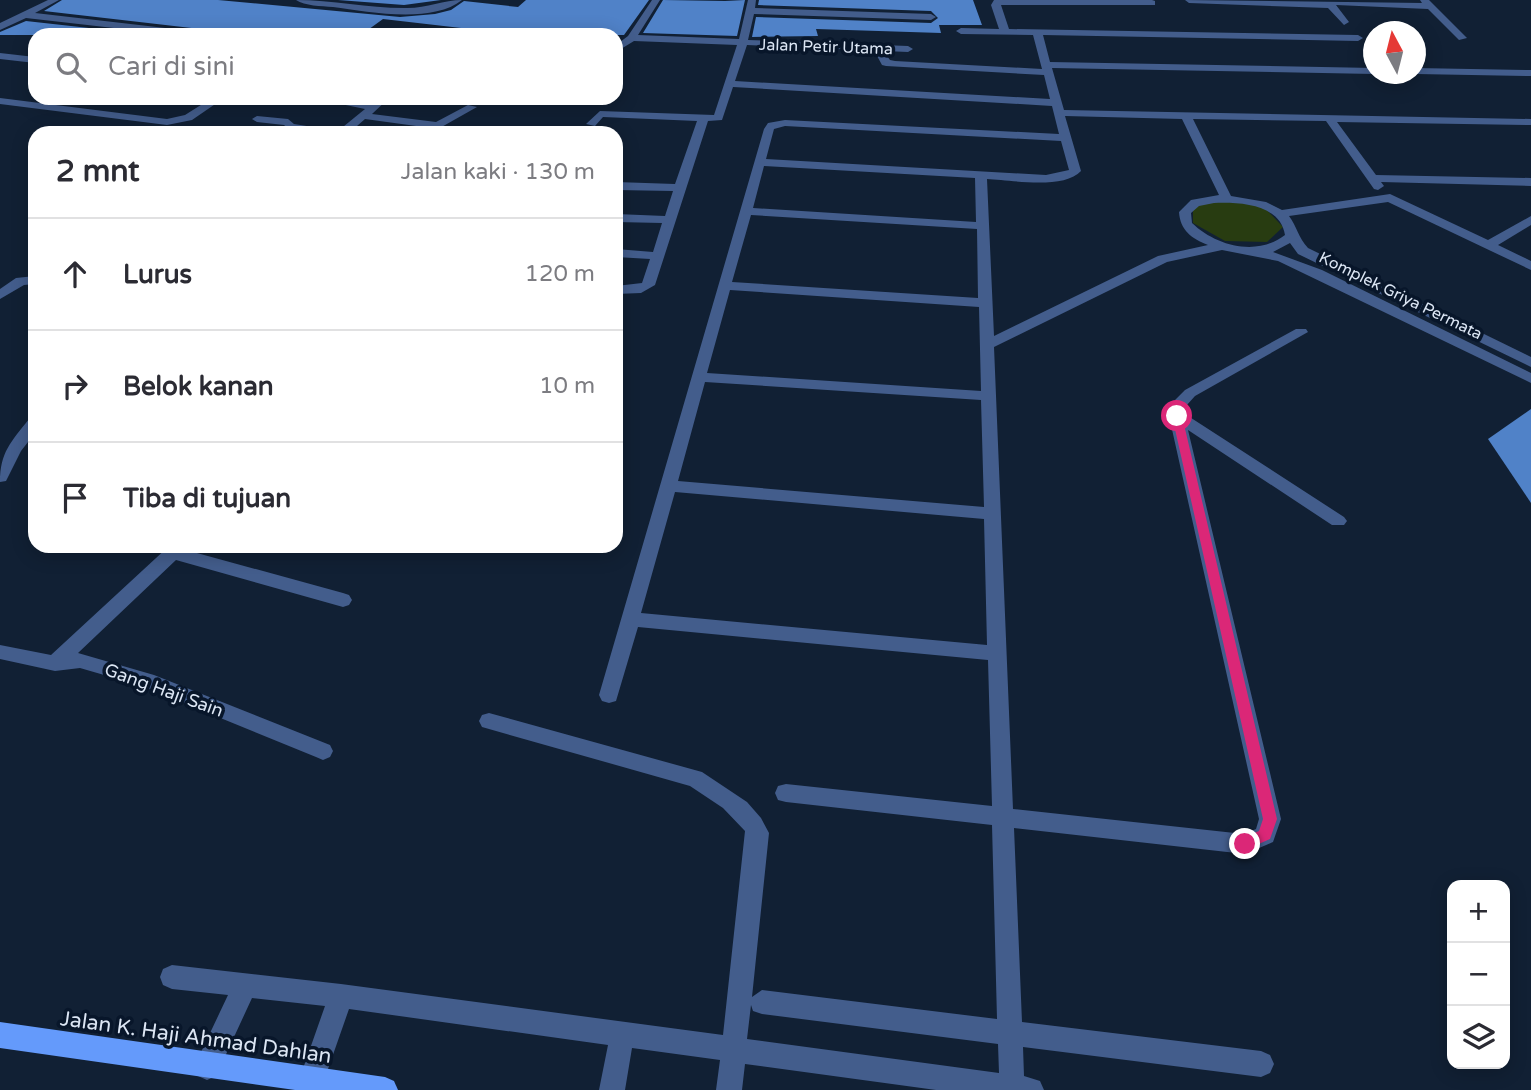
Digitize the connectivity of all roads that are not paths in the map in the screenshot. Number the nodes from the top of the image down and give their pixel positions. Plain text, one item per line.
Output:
1 (55, 0) edge
2 (300, 0) edge
3 (458, 0) edge
4 (656, 0) edge
5 (752, 0) edge
6 (1189, 0) edge
7 (1328, 2) edge
8 (1152, 3) dead end
9 (1426, 3) edge
10 (750, 11) junction
11 (24, 15) junction
12 (931, 18) dead end
13 (1343, 22) dead end
14 (0, 27) edge
15 (138, 28) edge
16 (961, 31) dead end
17 (1005, 32) junction
18 (1037, 32) junction
19 (632, 38) junction
20 (1358, 38) dead end
21 (1462, 38) dead end
22 (743, 43) junction
23 (623, 44) edge
24 (908, 49) dead end
25 (881, 54) dead end
26 (0, 56) edge
27 (28, 59) edge
28 (1046, 68) junction
29 (1363, 71) edge
30 (1426, 71) edge
31 (1531, 74) edge
32 (731, 83) junction
33 (0, 101) edge
34 (28, 105) edge
35 (32, 105) edge
36 (208, 105) edge
37 (363, 105) edge
38 (374, 107) joint
39 (472, 107) dead end
40 (1057, 108) junction
41 (1186, 115) junction
42 (364, 116) junction
43 (1329, 118) junction
44 (257, 119) dead end
45 (703, 119) junction
46 (1531, 122) edge
47 (591, 124) dead end
48 (290, 126) edge
49 (351, 126) edge
50 (1066, 138) junction
51 (760, 162) junction
52 (981, 175) junction
53 (1372, 178) junction
54 (1531, 181) edge
55 (623, 186) edge
56 (680, 188) junction
57 (1226, 198) junction
58 (1390, 198) junction
59 (747, 211) junction
60 (1279, 214) junction
61 (623, 218) edge
62 (670, 220) junction
63 (1531, 220) edge
64 (983, 226) junction
65 (1191, 230) junction
66 (1291, 236) junction
67 (1223, 246) junction
68 (1488, 246) junction
69 (1252, 250) junction
70 (623, 254) edge
71 (657, 256) junction
72 (1163, 258) junction
73 (1332, 265) junction
74 (1531, 266) edge
75 (1317, 273) junction
76 (28, 280) edge
77 (725, 286) junction
78 (623, 290) edge
79 (0, 295) edge
80 (985, 303) junction
81 (1301, 332) dead end
82 (988, 344) junction
83 (1531, 363) edge
84 (699, 377) junction
85 (1531, 379) edge
86 (989, 397) junction
87 (1177, 416) junction
88 (28, 431) edge
89 (0, 477) edge
90 (668, 486) junction
91 (992, 514) junction
92 (1338, 520) dead end
93 (174, 553) edge
94 (187, 553) edge
95 (343, 600) dead end
96 (631, 619) junction
97 (0, 652) edge
98 (997, 653) junction
99 (55, 663) junction
100 (609, 695) dead end
101 (489, 720) dead end
102 (323, 751) dead end
103 (786, 793) dead end
104 (1002, 817) junction
105 (172, 977) dead end
106 (245, 985) junction
107 (341, 996) junction
108 (762, 1002) dead end
109 (1009, 1033) junction
110 (0, 1035) edge
111 (620, 1045) junction
112 (734, 1051) junction
113 (212, 1056) junction
114 (1261, 1063) dead end
115 (315, 1069) junction
116 (730, 1084) edge
117 (1018, 1089) edge
118 (385, 1090) edge
119 (612, 1090) edge

1 - 11 street
2 - 3 street
4 - 19 street
5 - 10 street, Jalan Petir Utama
6 - 7 street
7 - 9 street
7 - 13 street
8 - 17 street
9 - 21 street
10 - 12 street
10 - 22 street, Jalan Petir Utama
11 - 14 street
11 - 15 street
16 - 17 street
17 - 18 street
18 - 20 street
18 - 28 street
19 - 22 street, Jalan Petir Utama
19 - 23 street
22 - 24 street, Jalan Petir Utama
22 - 32 street, Jalan Petir Utama
25 - 28 street
26 - 27 street
28 - 29 street
28 - 40 street
30 - 31 street
32 - 40 street
32 - 45 street, Jalan Petir Utama
33 - 34 street
35 - 36 street
37 - 38 street
38 - 42 street
39 - 42 street
40 - 41 street
40 - 50 street
41 - 43 street
41 - 57 street
42 - 49 street
43 - 46 street
43 - 53 street
44 - 48 street
45 - 47 street
45 - 56 street
50 - 51 street
50 - 52 street
51 - 52 street
51 - 59 street
52 - 64 street
53 - 54 street
53 - 58 street
55 - 56 street
56 - 62 street
57 - 60 street
57 - 65 street
58 - 60 street
58 - 68 street
59 - 64 street
59 - 77 street
60 - 66 street
61 - 62 street
62 - 71 street
63 - 68 street
64 - 80 street
65 - 67 street
65 - 72 street
66 - 69 street
66 - 73 street, Komplek Griya Permata
67 - 69 street, Komplek Griya Permata
67 - 72 street
68 - 74 street
69 - 75 street, Komplek Griya Permata
70 - 71 street
71 - 78 street
72 - 82 street
73 - 75 street
73 - 83 street, Komplek Griya Permata
75 - 85 street, Komplek Griya Permata
76 - 79 street
77 - 80 street
77 - 84 street
80 - 82 street
81 - 87 street
82 - 86 street
84 - 86 street
84 - 90 street
86 - 91 street
87 - 92 street
87 - 104 street
88 - 89 street
90 - 91 street
90 - 96 street
91 - 98 street
93 - 99 street
94 - 95 street
96 - 98 street
96 - 100 street
97 - 99 street, Gang Haji Sain
98 - 104 street
99 - 102 street, Gang Haji Sain
101 - 112 street
103 - 104 street
104 - 109 street
105 - 106 street
106 - 107 street
106 - 113 street
107 - 111 street
107 - 115 street
108 - 109 street
109 - 114 street
109 - 117 street
110 - 113 main road, Jalan K. Haji Ahmad Dahlan
111 - 112 street
111 - 119 street
112 - 116 street
112 - 117 street
113 - 115 main road, Jalan K. Haji Ahmad Dahlan
115 - 118 main road, Jalan K. Haji Ahmad Dahlan

